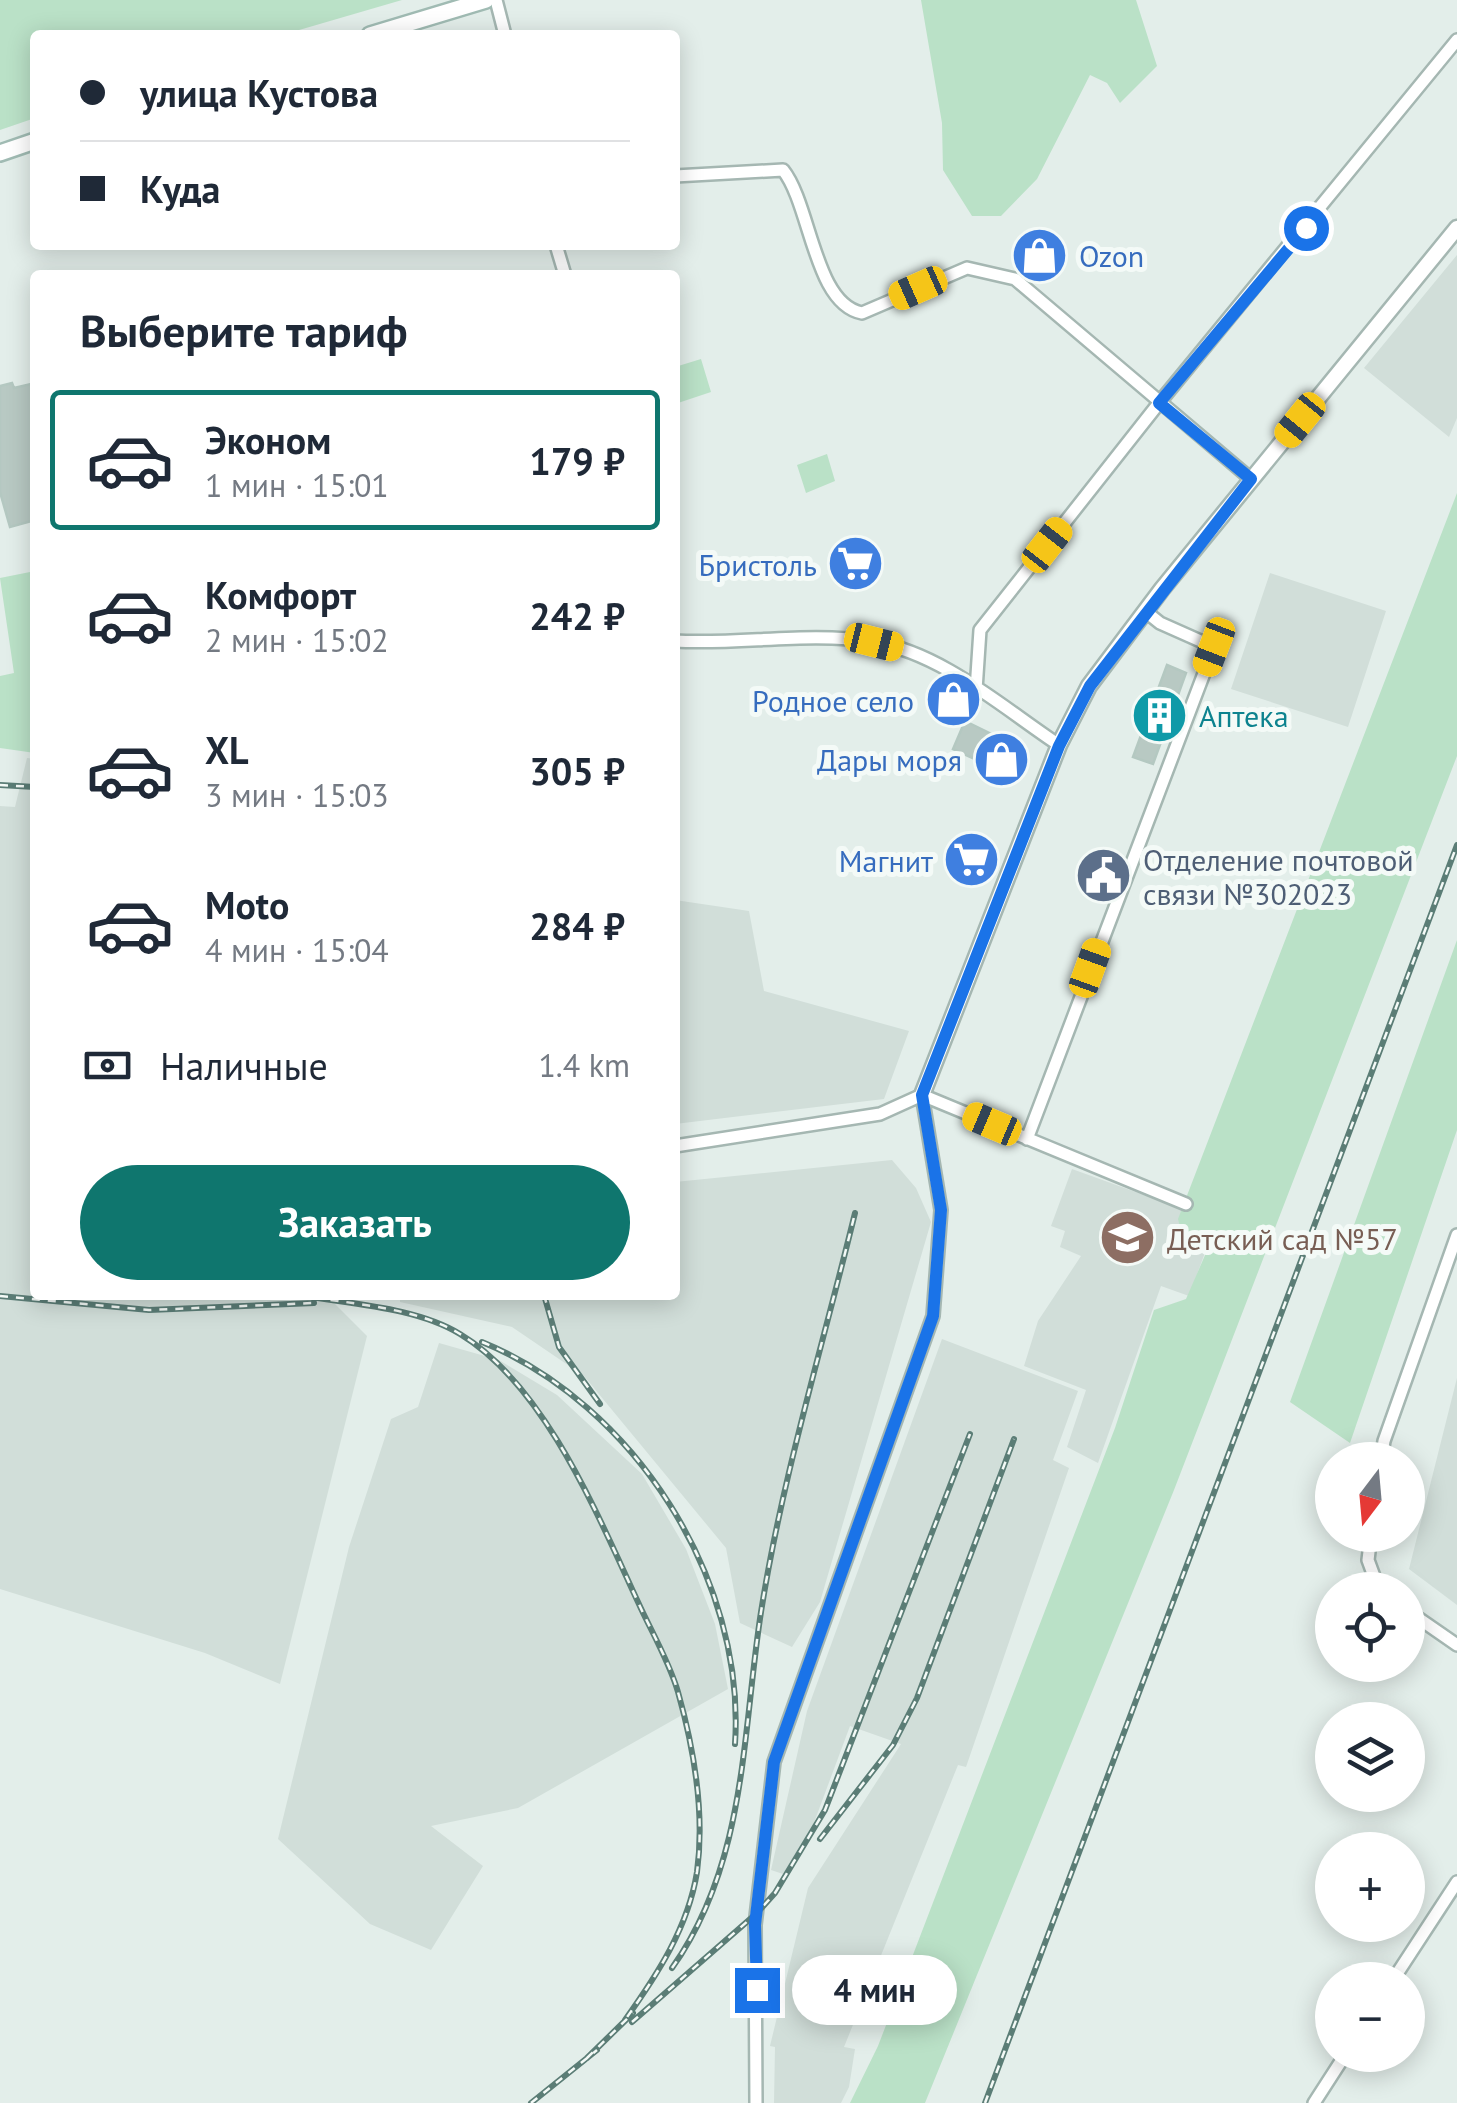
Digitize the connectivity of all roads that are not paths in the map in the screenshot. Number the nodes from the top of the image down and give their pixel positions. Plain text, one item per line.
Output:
1 (486, 0) edge
2 (496, 0) edge
3 (387, 30) edge
4 (505, 30) edge
5 (1457, 40) edge
6 (30, 144) edge
7 (0, 153) edge
8 (680, 176) edge
9 (1457, 228) edge
10 (1159, 403) junction
11 (1251, 479) junction
12 (1145, 611) junction
13 (680, 641) edge
14 (976, 690) junction
15 (1059, 746) junction
16 (922, 1095) junction
17 (1028, 1139) junction
18 (680, 1145) edge
19 (1186, 1204) dead end
20 (1457, 1235) edge
21 (1384, 1442) edge
22 (1425, 1623) edge
23 (1457, 1645) edge
24 (1457, 1882) edge
25 (1405, 1962) edge
26 (1333, 2072) edge
27 (756, 2103) edge
28 (1314, 2103) edge

1 - 3 main road
2 - 4 street
5 - 10 street
6 - 7 main road
8 - 10 street
9 - 11 street
10 - 11 street
10 - 14 street
11 - 12 street
12 - 15 street
12 - 17 street
13 - 14 street
14 - 15 street
15 - 16 street
16 - 17 street
16 - 18 street
16 - 27 street
17 - 19 street
20 - 21 street
22 - 23 street
24 - 25 street
26 - 28 street

